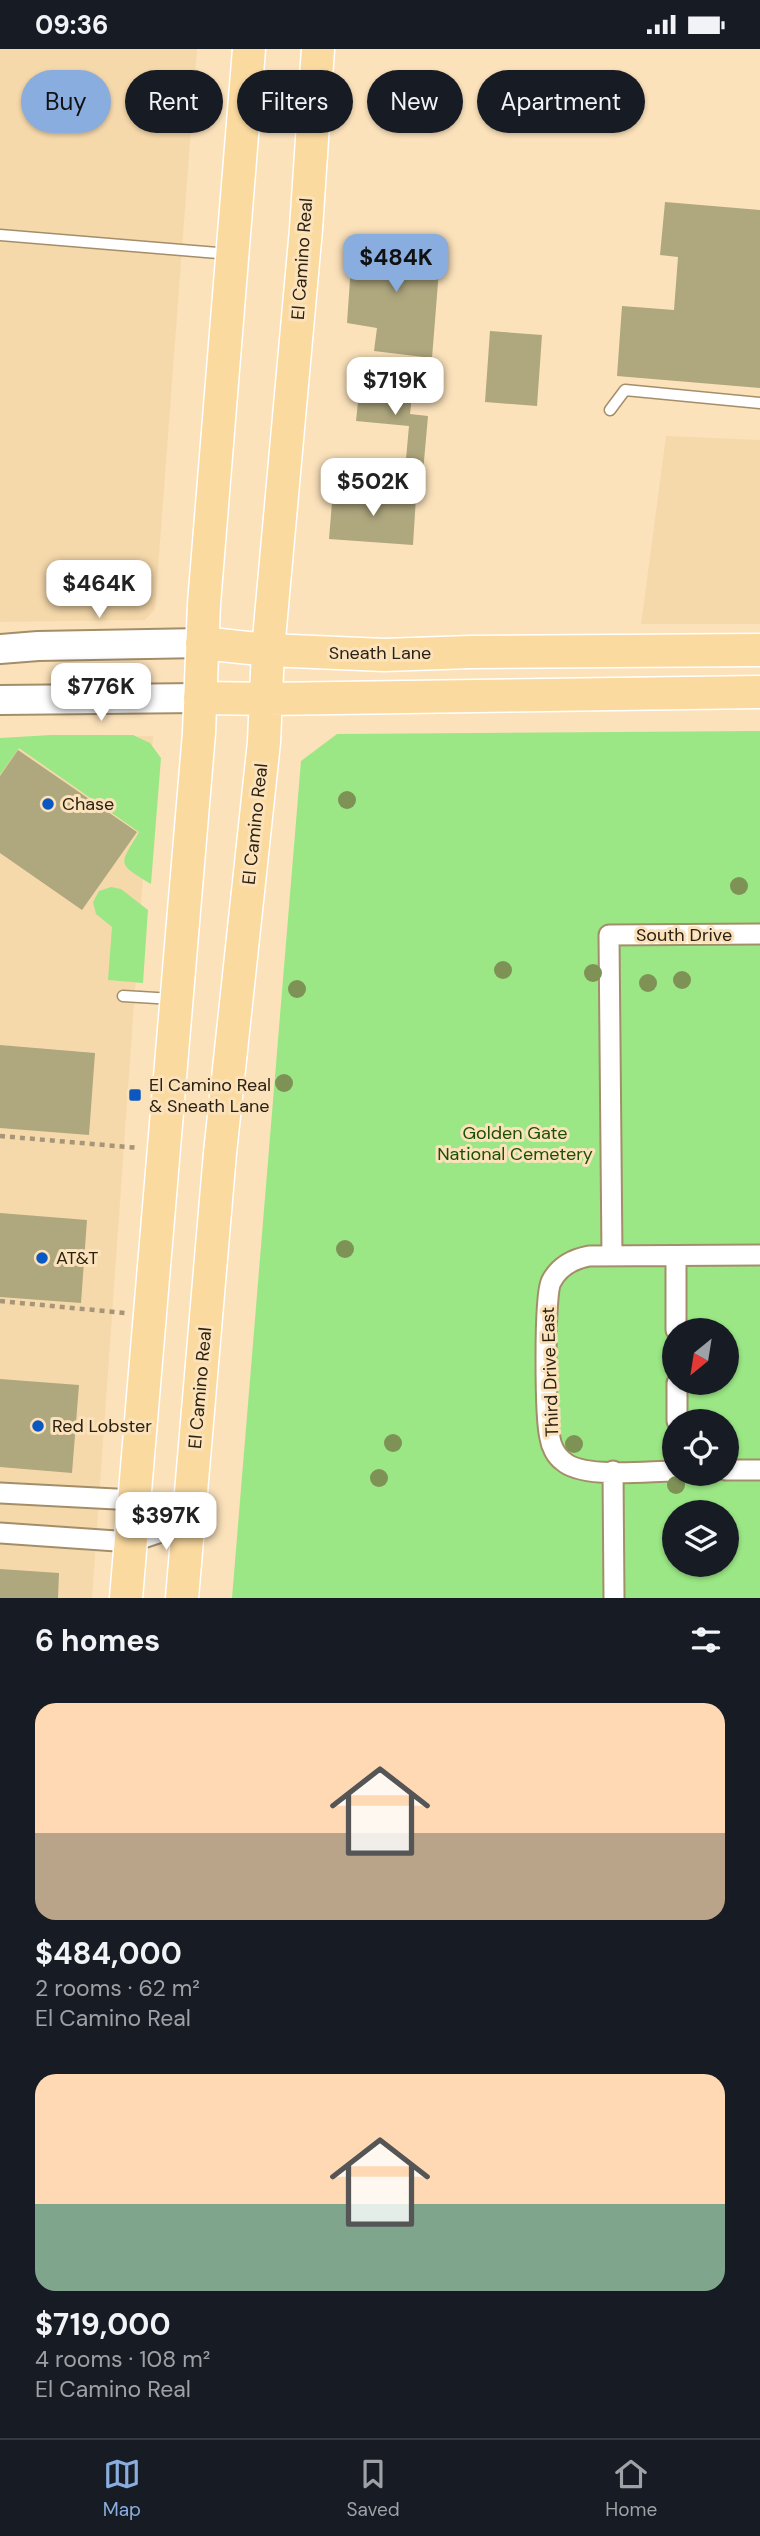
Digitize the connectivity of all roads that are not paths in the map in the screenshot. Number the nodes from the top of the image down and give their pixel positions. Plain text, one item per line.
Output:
1 (249, 49) edge
2 (318, 49) edge
3 (0, 235) edge
4 (232, 254) junction
5 (760, 403) edge
6 (610, 409) dead end
7 (202, 643) junction
8 (0, 649) edge
9 (268, 650) junction
10 (760, 650) edge
11 (760, 692) edge
12 (200, 698) junction
13 (267, 699) junction
14 (0, 700) edge
15 (760, 934) edge
16 (123, 996) dead end
17 (177, 1000) junction
18 (760, 1255) edge
19 (612, 1256) junction
20 (676, 1256) junction
21 (676, 1318) edge
22 (760, 1470) edge
23 (613, 1471) junction
24 (662, 1471) edge
25 (739, 1471) edge
26 (0, 1493) edge
27 (135, 1500) junction
28 (188, 1523) junction
29 (0, 1533) edge
30 (131, 1542) junction
31 (126, 1598) edge
32 (182, 1598) edge
33 (614, 1598) edge

1 - 4 main road
2 - 9 main road, El Camino Real
3 - 4 lane
4 - 7 main road
5 - 6 lane
7 - 8 street, Sneath Lane
7 - 9 main road, Sneath Lane
7 - 12 main road
9 - 10 main road, Sneath Lane
9 - 13 main road, El Camino Real
11 - 13 main road
12 - 13 main road
12 - 14 street
12 - 17 main road
13 - 28 main road, El Camino Real
15 - 19 street, South Drive
16 - 17 lane
17 - 27 main road
18 - 20 street, Third Drive East
19 - 20 street, Third Drive East
19 - 23 street, Third Drive East
20 - 21 street
22 - 25 street
23 - 24 street, Third Drive East
23 - 33 street
26 - 27 street
27 - 28 street
27 - 30 main road
28 - 30 street
28 - 32 main road, El Camino Real
29 - 30 street
30 - 31 main road

